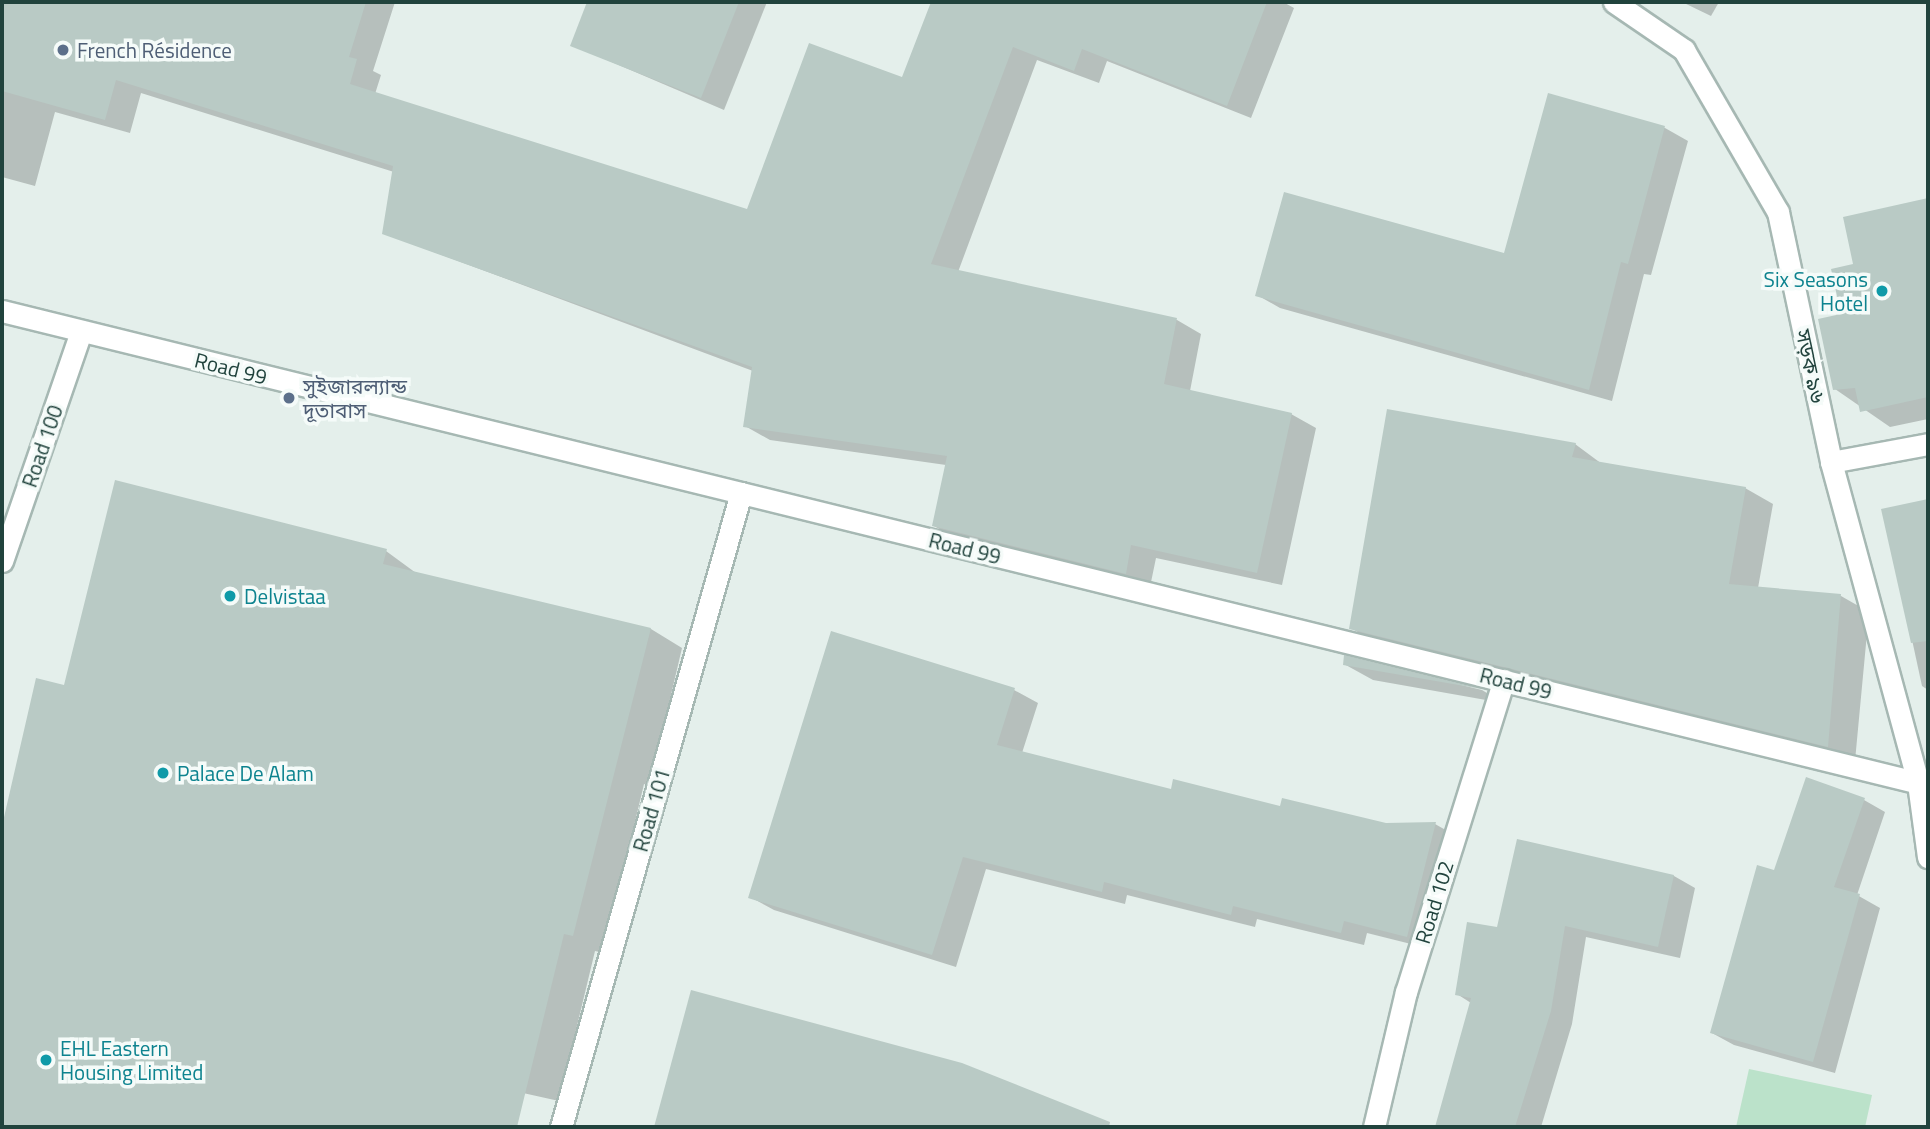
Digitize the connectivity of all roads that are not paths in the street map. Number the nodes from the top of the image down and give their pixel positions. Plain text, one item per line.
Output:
1 (1614, 2) edge
2 (2, 311) edge
3 (81, 331) junction
4 (1928, 444) edge
5 (1831, 462) junction
6 (741, 493) junction
7 (2, 561) edge
8 (1504, 680) junction
9 (1923, 784) edge
10 (1928, 857) edge
11 (561, 1127) edge
12 (1374, 1127) edge

1 - 5 street, সড়ক ৯৬
2 - 3 street, Road 99
3 - 6 street, Road 99
3 - 7 street, Road 100
4 - 5 street
5 - 9 street, সড়ক ৯৬
6 - 8 street, Road 99
6 - 11 street, Road 101
8 - 9 street, Road 99
8 - 12 street, Road 102
9 - 10 street, সড়ক ৯৬

